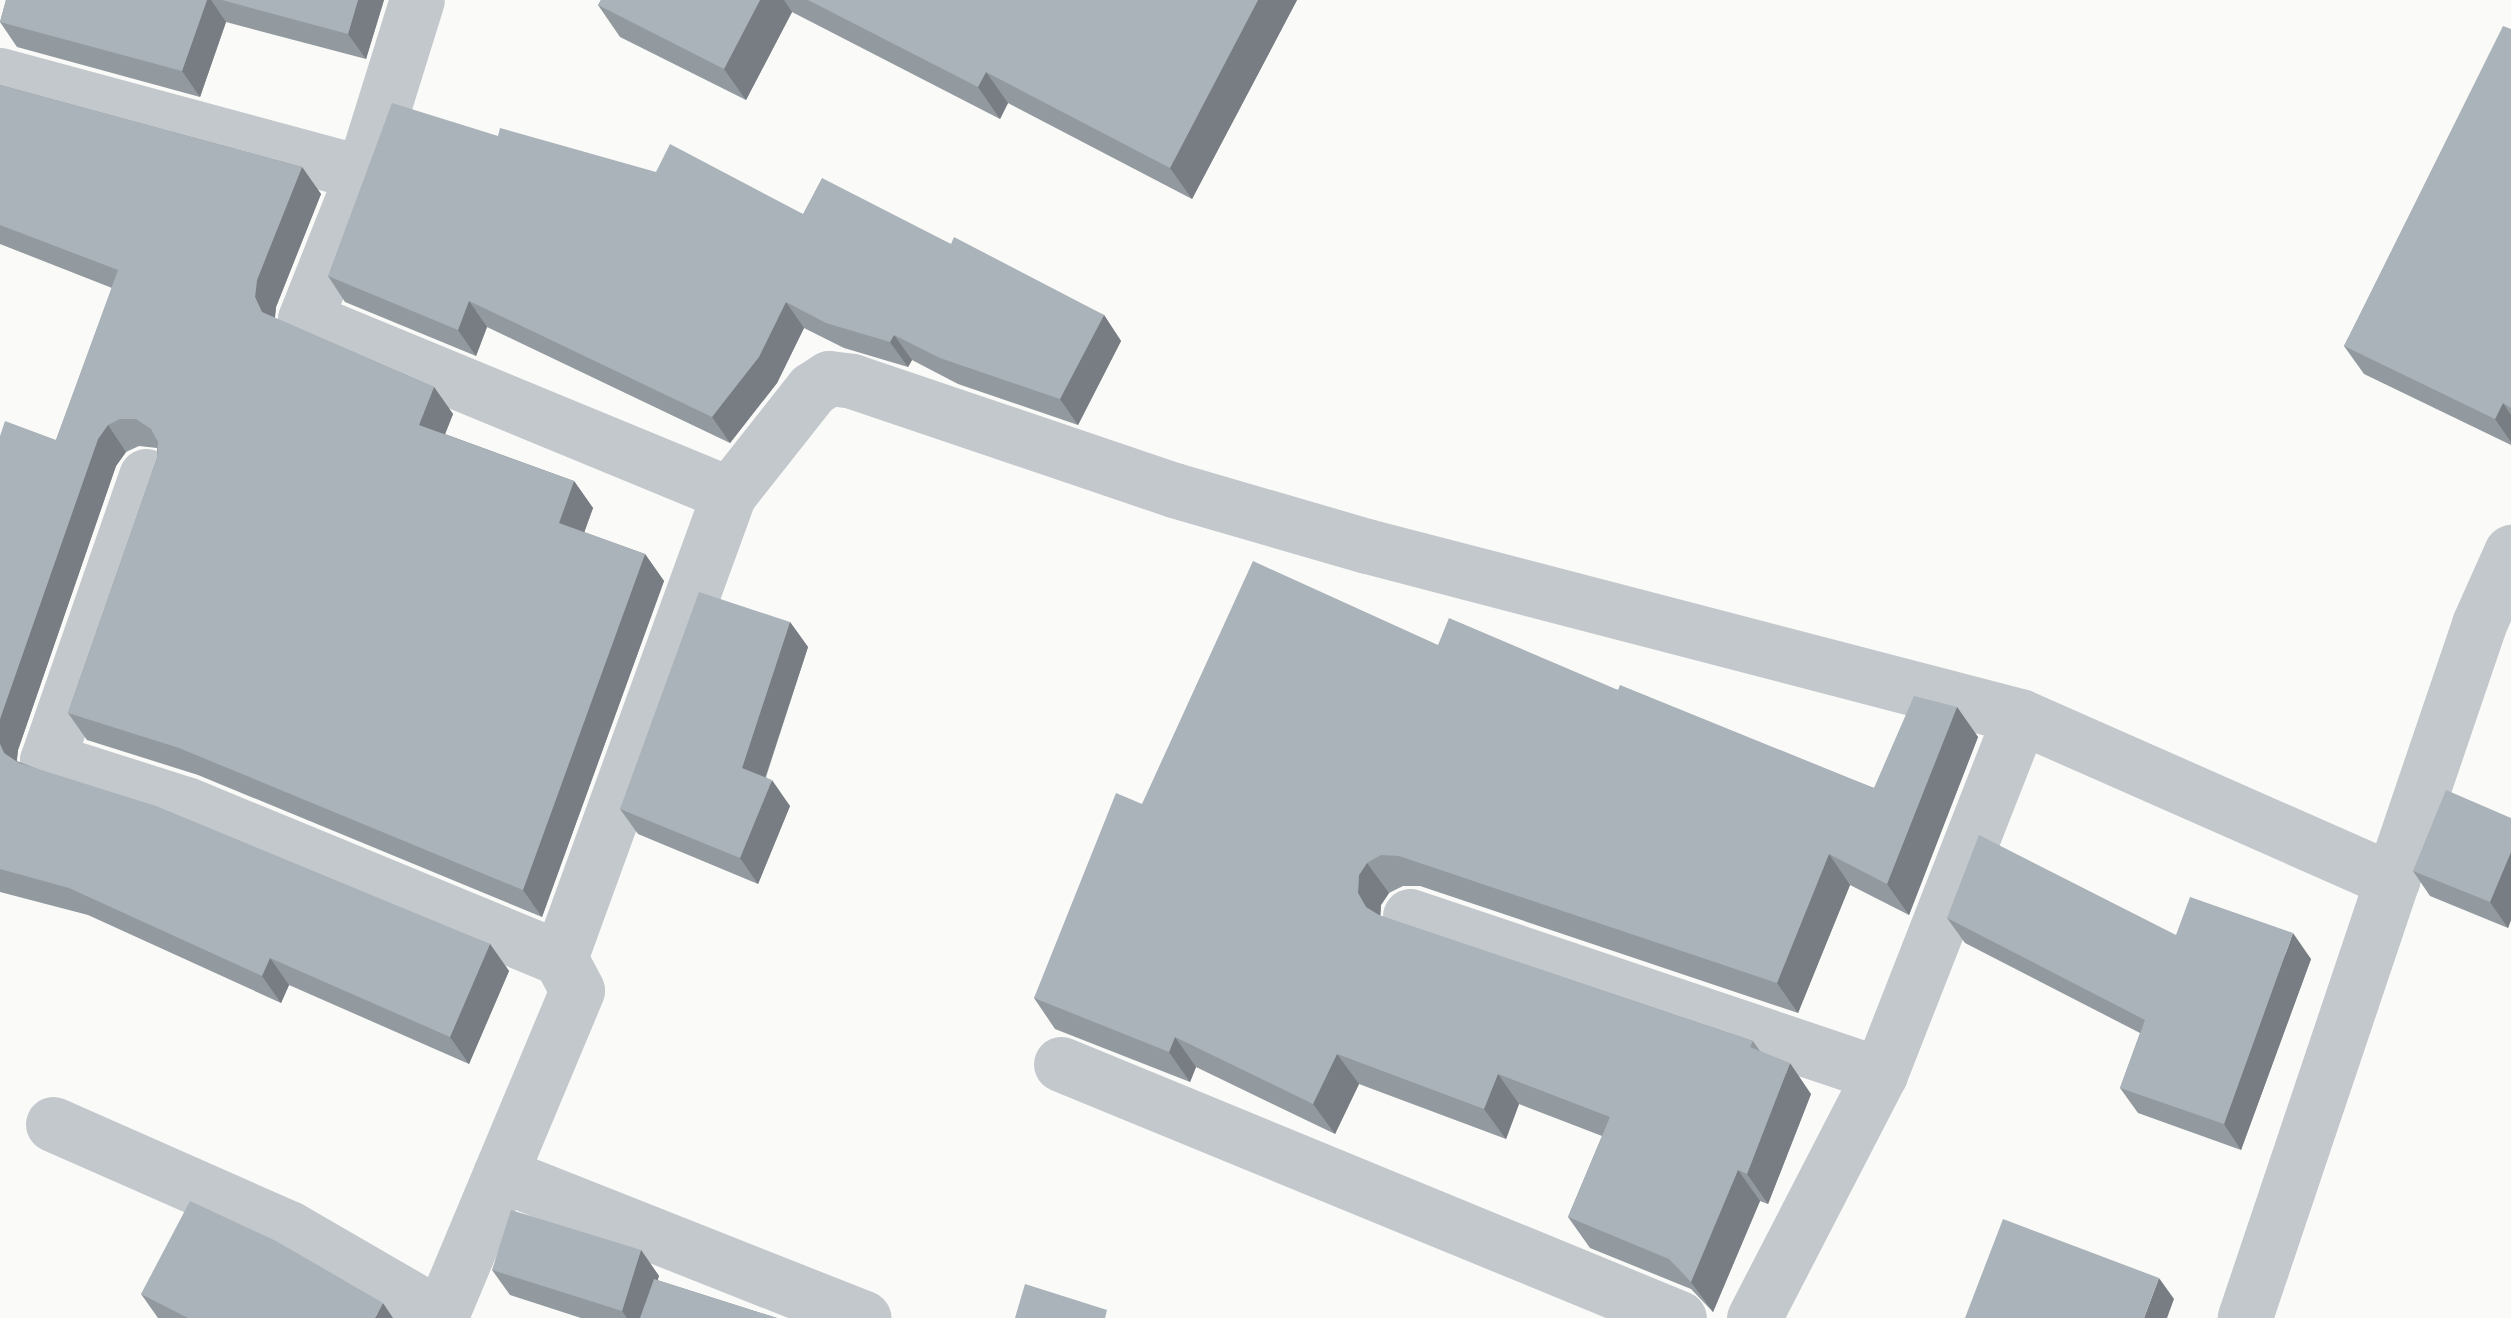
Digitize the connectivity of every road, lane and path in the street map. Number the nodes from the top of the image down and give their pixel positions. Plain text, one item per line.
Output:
1 (416, 0) edge
2 (0, 76) edge
3 (363, 173) junction
4 (146, 476) edge
5 (729, 494) junction
6 (2511, 552) edge
7 (2495, 630) edge
8 (2020, 716) junction
9 (2392, 880) junction
10 (1410, 916) dead end
11 (560, 958) junction
12 (1061, 1064) dead end
13 (1880, 1074) junction
14 (53, 1124) dead end
15 (500, 1174) junction
16 (440, 1317) edge
17 (862, 1318) edge
18 (1679, 1318) edge
19 (1754, 1318) edge
20 (2245, 1318) edge

1 - 3 street
2 - 3 street
3 - 5 street
4 - 11 street
5 - 8 street
5 - 11 street
6 - 7 street
7 - 9 street
8 - 9 street
8 - 13 street
9 - 20 street
10 - 13 street
11 - 15 street
12 - 18 street
13 - 19 street
14 - 16 street
15 - 16 street
15 - 17 street

